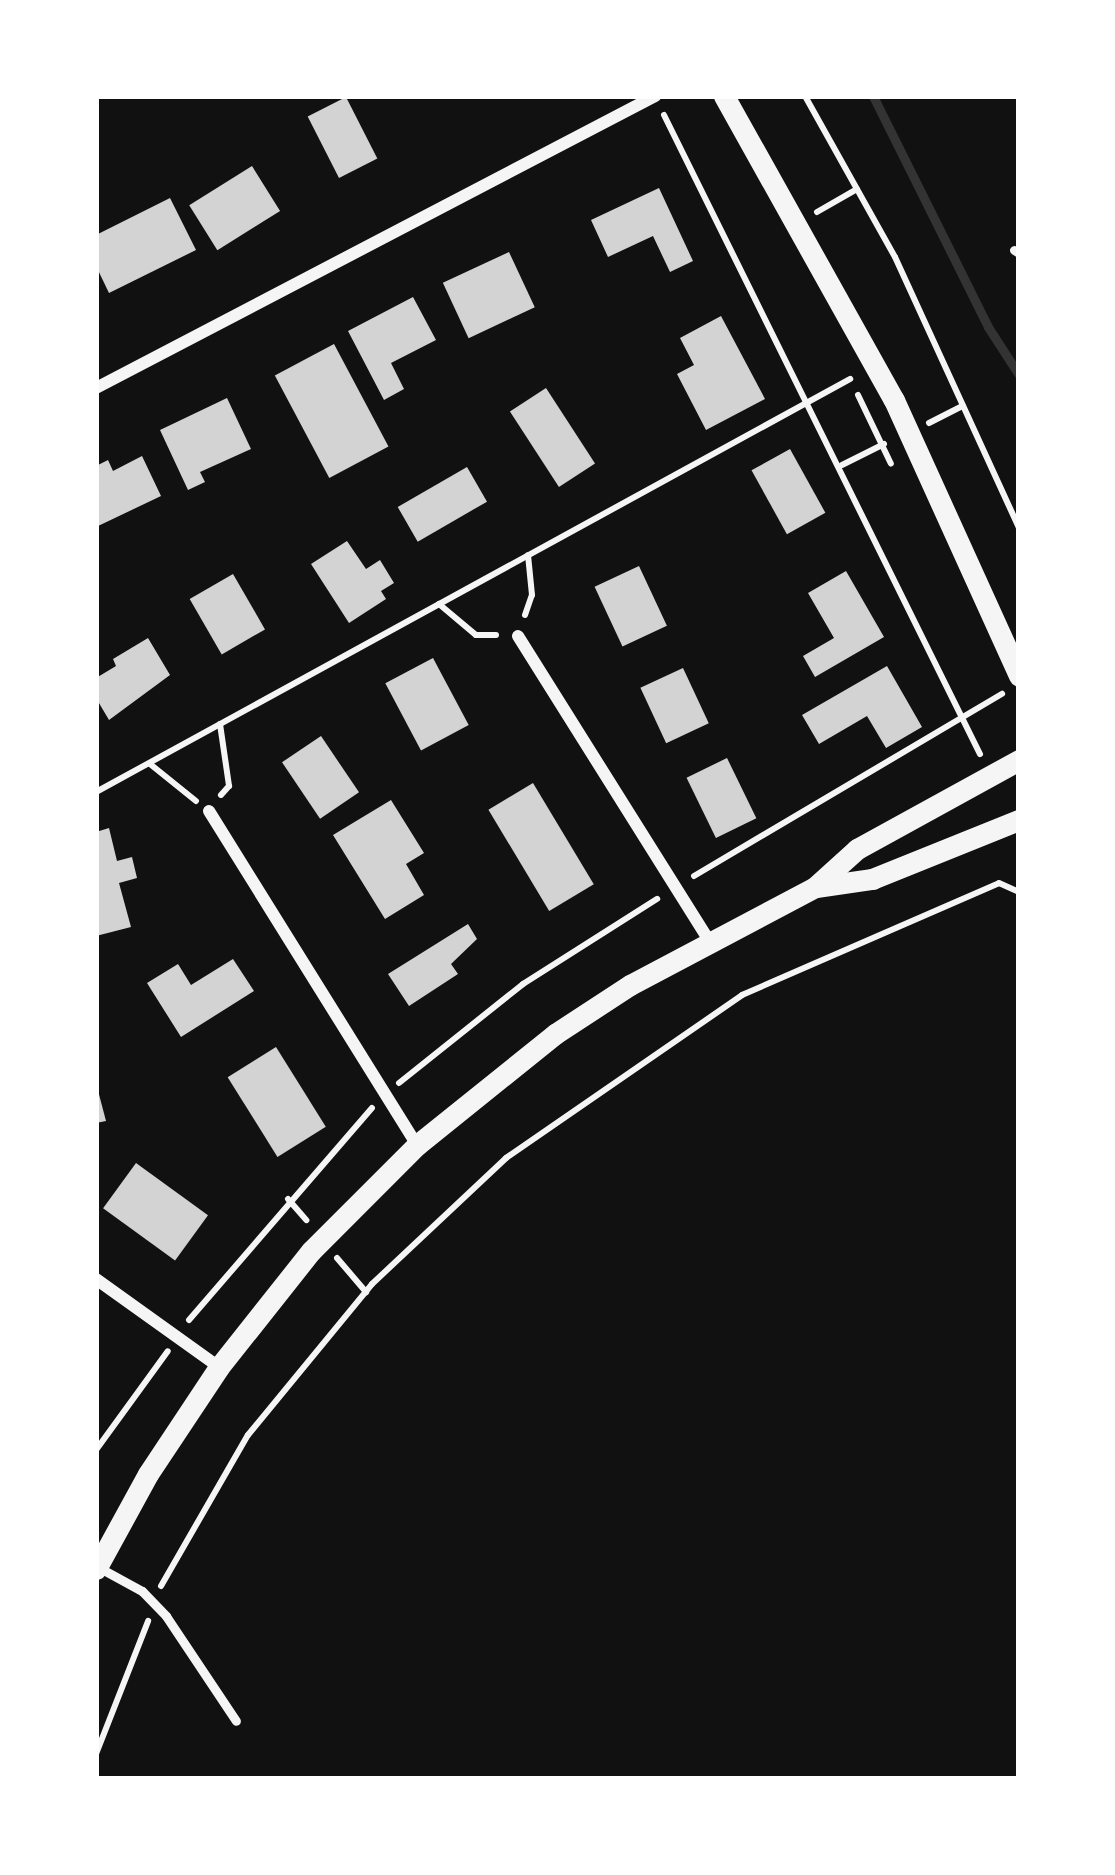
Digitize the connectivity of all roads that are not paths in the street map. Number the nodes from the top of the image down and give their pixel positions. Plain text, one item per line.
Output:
1 (654, 96) edge
2 (724, 96) edge
3 (96, 388) edge
4 (518, 636) road end
5 (1019, 676) edge
6 (1019, 760) edge
7 (209, 811) road end
8 (1019, 820) edge
9 (815, 887) junction
10 (708, 940) junction
11 (417, 1144) junction
12 (96, 1280) edge
13 (219, 1367) junction
14 (97, 1568) edge
15 (236, 1721) dead end

1 - 3 street
2 - 5 street
4 - 10 street
6 - 9 street
7 - 11 street
8 - 9 street
9 - 10 street
10 - 11 street
11 - 13 street
12 - 13 street
13 - 14 street
14 - 15 lane

